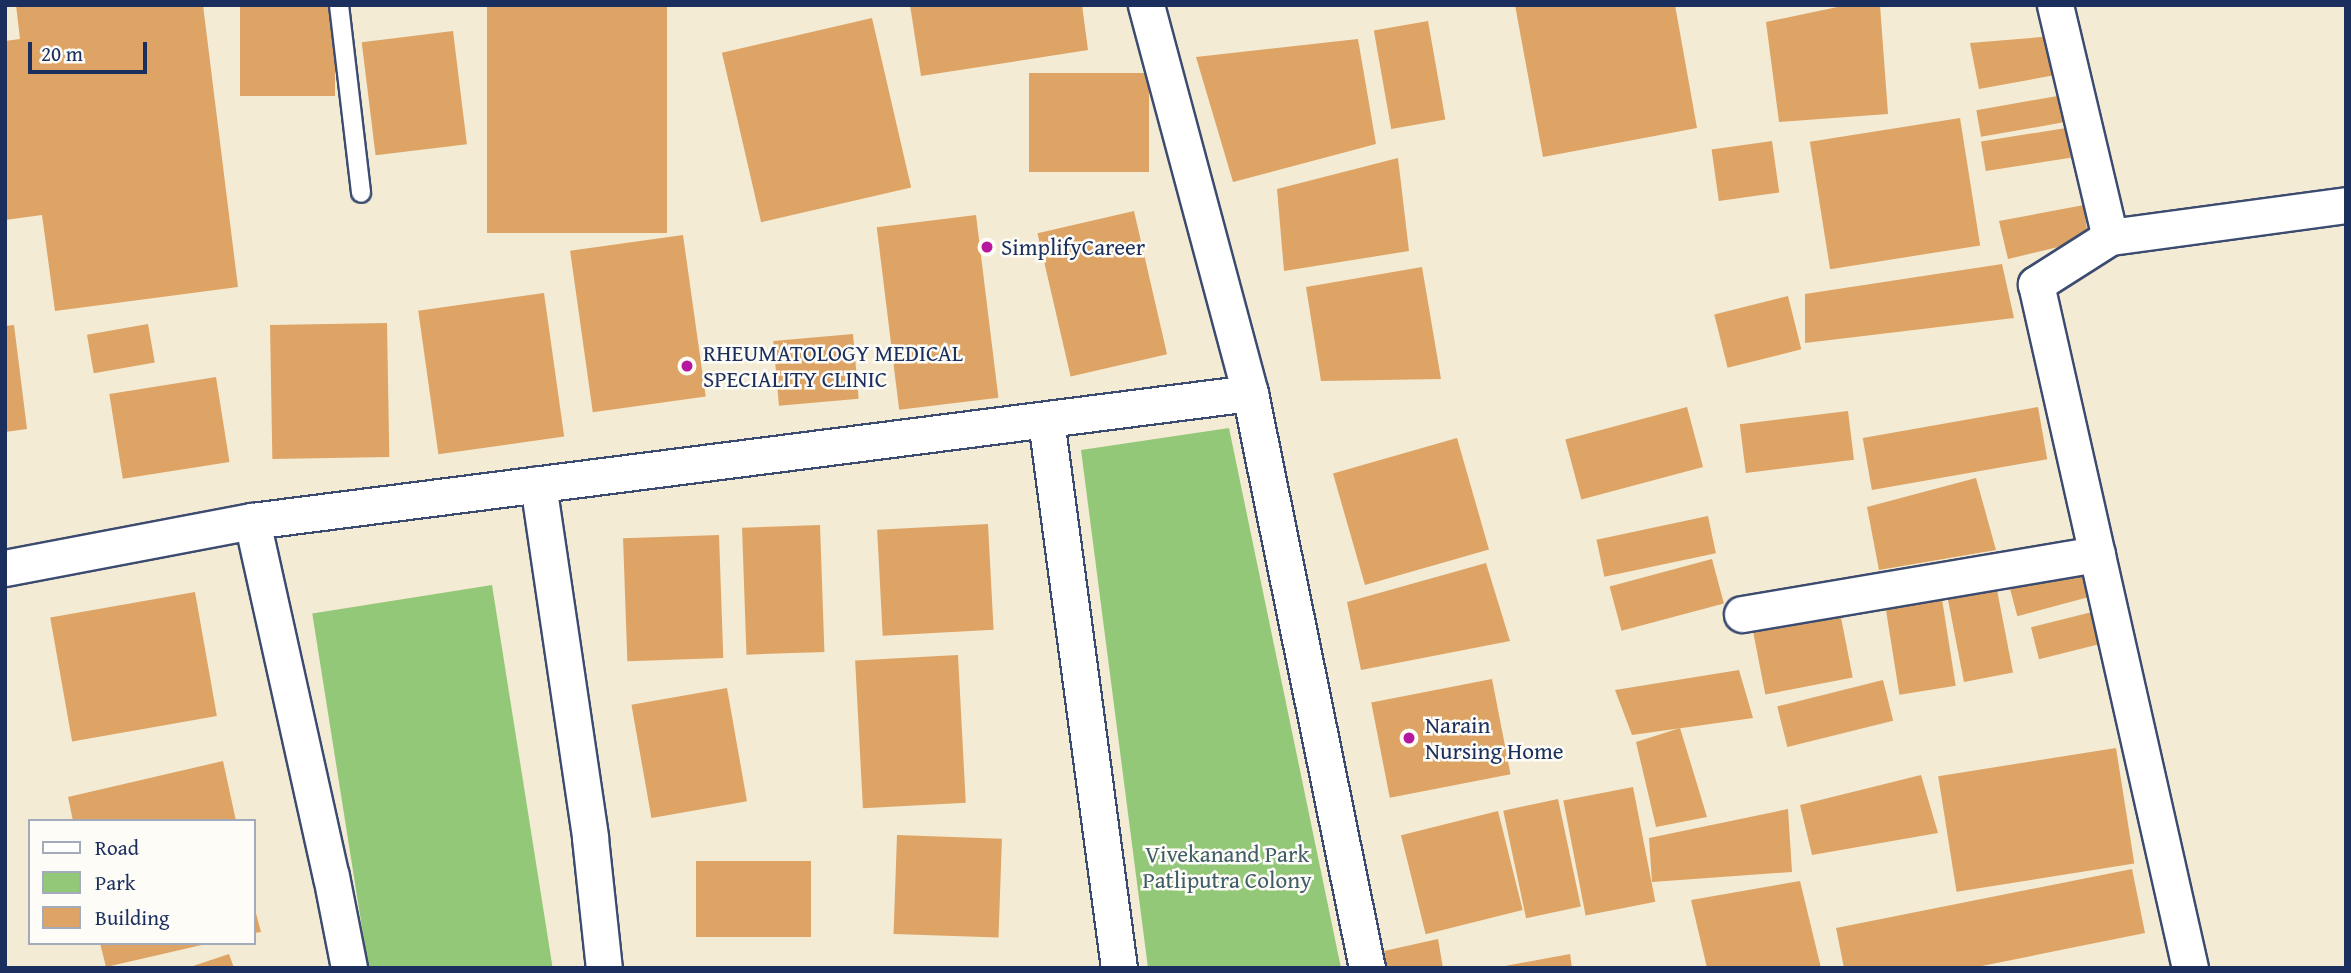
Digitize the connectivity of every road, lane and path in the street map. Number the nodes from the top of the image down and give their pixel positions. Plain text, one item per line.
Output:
1 (339, 5) edge
2 (1146, 5) edge
3 (2055, 5) edge
4 (361, 193) dead end
5 (2346, 205) edge
6 (2110, 237) junction
7 (1250, 393) junction
8 (1046, 420) junction
9 (538, 484) junction
10 (252, 521) junction
11 (2097, 554) junction
12 (5, 568) edge
13 (1742, 614) dead end
14 (349, 968) edge
15 (604, 968) edge
16 (1119, 968) edge
17 (1367, 968) edge
18 (2190, 968) edge

1 - 4 lane
2 - 7 street
3 - 6 street
5 - 6 street
6 - 11 street
7 - 8 street
7 - 17 street
8 - 9 street
8 - 16 street
9 - 10 street
9 - 15 street
10 - 12 street
10 - 14 street
11 - 13 street
11 - 18 street

